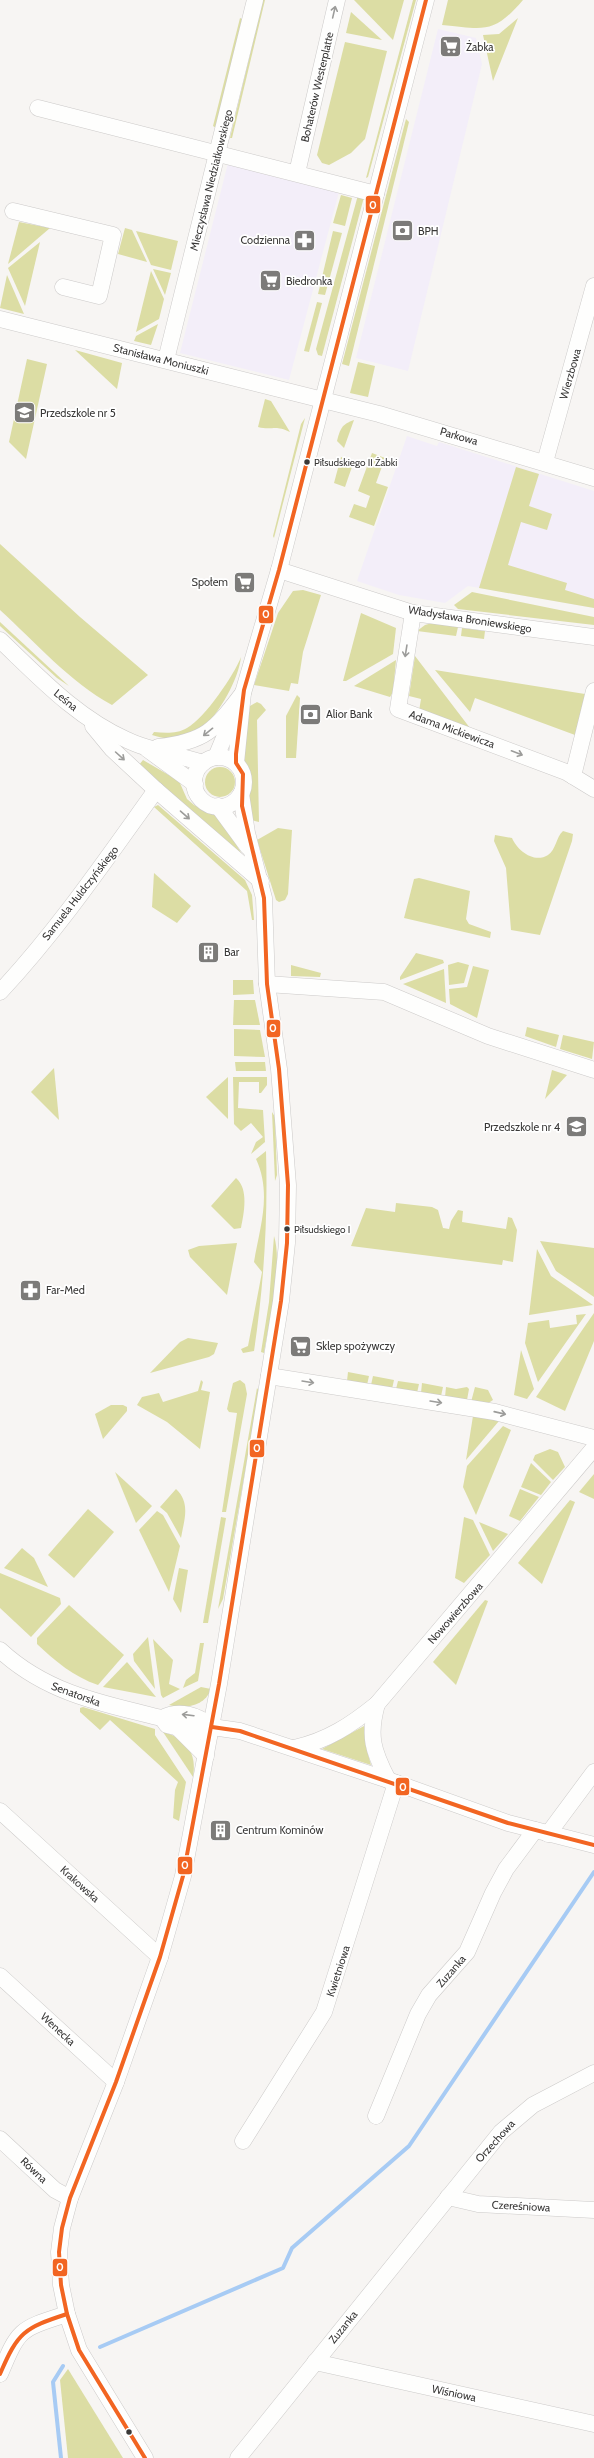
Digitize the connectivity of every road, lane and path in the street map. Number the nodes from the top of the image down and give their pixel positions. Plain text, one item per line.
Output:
1 (255, 0) edge
2 (337, 0) edge
3 (426, 0) edge
4 (38, 108) dead end
5 (218, 153) junction
6 (297, 173) junction
7 (376, 194) junction
8 (13, 211) dead end
9 (594, 286) edge
10 (63, 287) dead end
11 (0, 319) edge
12 (166, 360) junction
13 (323, 399) junction
14 (545, 462) junction
15 (594, 478) edge
16 (279, 570) junction
17 (413, 612) junction
18 (594, 637) edge
19 (0, 640) edge
20 (594, 692) edge
21 (243, 693) junction
22 (85, 716) junction
23 (147, 747) junction
24 (209, 760) junction
25 (236, 763) junction
26 (573, 776) junction
27 (195, 784) junction
28 (594, 789) edge
29 (156, 790) junction
30 (241, 794) junction
31 (218, 806) junction
32 (253, 855) junction
33 (261, 881) junction
34 (267, 984) junction
35 (0, 992) edge
36 (594, 1070) edge
37 (269, 1376) junction
38 (594, 1438) edge
39 (594, 1448) edge
40 (0, 1650) edge
41 (377, 1704) junction
42 (162, 1718) junction
43 (212, 1727) junction
44 (179, 1729) junction
45 (293, 1748) junction
46 (206, 1756) junction
47 (594, 1772) edge
48 (392, 1781) junction
49 (0, 1811) edge
50 (541, 1832) junction
51 (594, 1845) edge
52 (160, 1957) junction
53 (0, 1976) edge
54 (594, 2073) edge
55 (116, 2082) junction
56 (376, 2116) dead end
57 (0, 2139) edge
58 (243, 2141) dead end
59 (448, 2197) junction
60 (70, 2198) junction
61 (594, 2210) edge
62 (67, 2314) junction
63 (315, 2362) junction
64 (1, 2367) edge
65 (594, 2424) edge
66 (145, 2458) edge
67 (238, 2458) edge

1 - 5 street, Mieczysława Niedziałkowskiego
6 -> 2 street, Bohaterów Westerplatte
3 - 7 street
4 - 5 street
5 - 6 street
5 - 12 street, Mieczysława Niedziałkowskiego
6 - 7 street
7 - 13 street
8 - 10 street
9 - 14 street, Wierzbowa
11 - 12 street, Stanisława Moniuszki
12 - 13 street, Stanisława Moniuszki
13 - 14 street, Parkowa
13 - 16 street
14 - 15 street, Parkowa
16 - 17 street, Władysława Broniewskiego
16 - 21 street
17 - 18 street, Władysława Broniewskiego
17 -> 26 street, Adama Mickiewicza
19 - 22 street, Leśna
20 - 26 street
21 -> 23 street
21 - 24 street
21 - 25 street
22 - 23 street, Leśna
22 -> 29 street
23 - 24 street, Leśna
23 - 27 street, Leśna
24 - 25 street
24 - 27 street
25 - 30 street
26 - 28 street, Adama Mickiewicza
27 - 31 street
29 -> 33 street
29 - 35 street, Samuela Huldczyńskiego
30 - 31 street
30 - 32 street
31 - 32 street
32 - 33 street
33 - 34 street
34 - 36 street
34 - 37 street
37 -> 38 street
37 - 43 street
39 - 41 street, Nowowierzbowa
40 - 42 street, Senatorska
41 - 45 street, Nowowierzbowa
41 - 48 street
43 -> 42 street, Senatorska
42 - 44 street, Senatorska
43 - 44 street, Senatorska
43 - 45 street
43 - 46 street
44 - 46 street, Senatorska
45 - 48 street
46 - 52 street
47 - 50 street, Zuzanka
48 - 50 street
48 - 58 street, Kwietniowa
49 - 52 street, Krakowska
50 - 51 street
50 - 56 street, Zuzanka
52 - 55 street
53 - 55 street, Wenecka
54 - 59 street, Orzechowa
55 - 60 street
57 - 60 street, Równa
59 - 61 street, Czereśniowa
59 - 63 street, Zuzanka
60 - 62 street
62 - 64 street
62 - 66 street
63 - 65 street, Wiśniowa
63 - 67 street, Zuzanka

